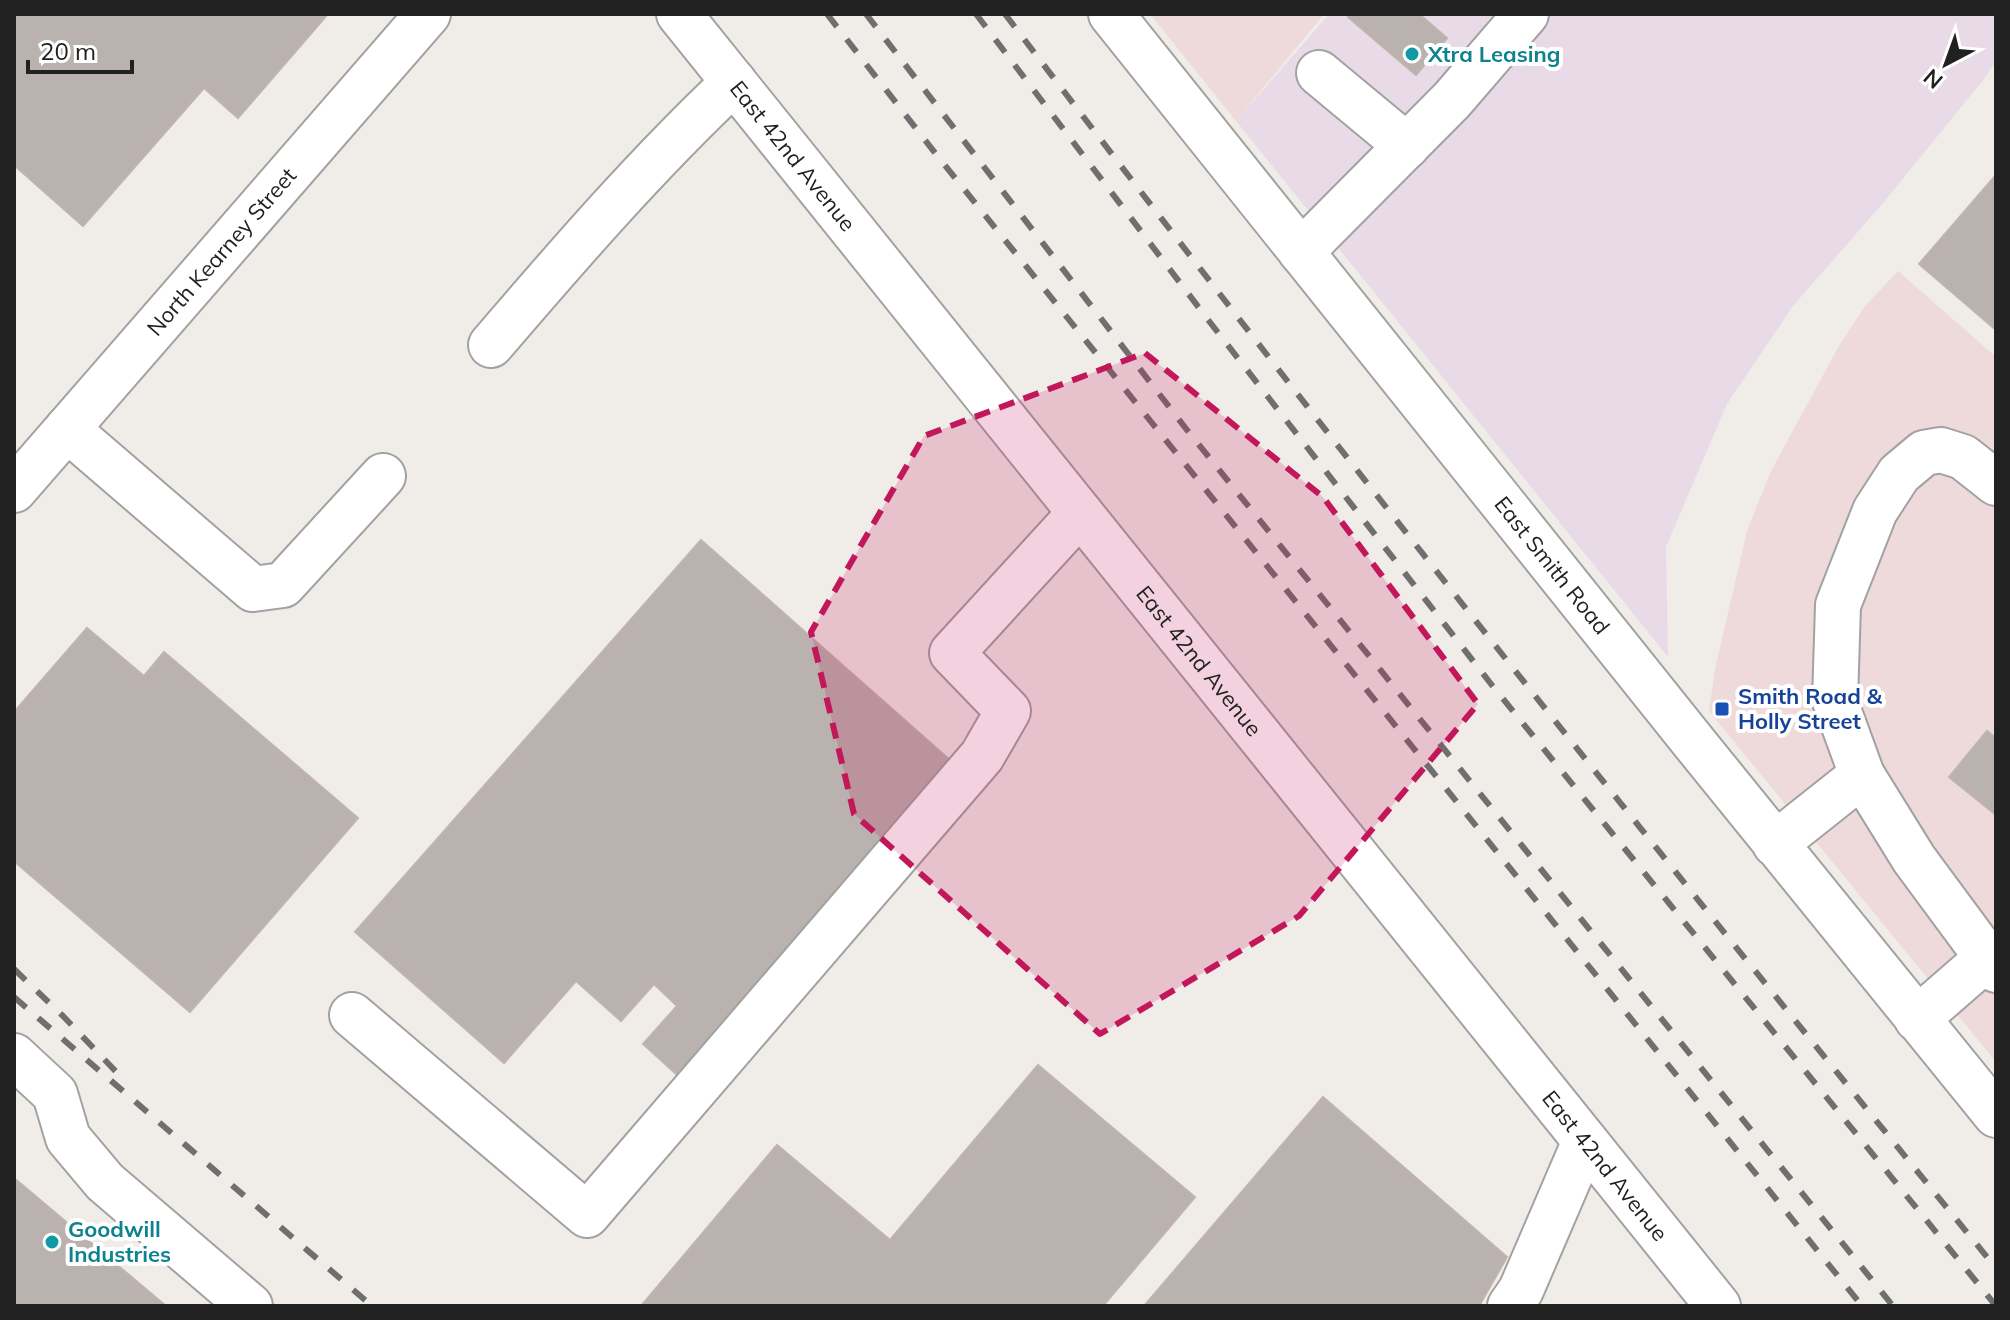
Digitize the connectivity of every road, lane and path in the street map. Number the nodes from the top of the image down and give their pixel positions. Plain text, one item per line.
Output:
1 (428, 14) edge
2 (679, 14) edge
3 (1111, 14) edge
4 (1526, 14) edge
5 (1319, 73) dead end
6 (734, 82) junction
7 (1407, 146) junction
8 (1301, 252) junction
9 (491, 345) dead end
10 (67, 429) junction
11 (383, 476) dead end
12 (1996, 483) edge
13 (14, 490) edge
14 (1080, 513) junction
15 (1862, 775) junction
16 (1775, 844) junction
17 (1991, 964) edge
18 (352, 1015) dead end
19 (1917, 1019) junction
20 (14, 1056) edge
21 (1996, 1115) edge
22 (1585, 1141) junction
23 (250, 1306) edge
24 (1510, 1306) edge
25 (1718, 1306) edge

1 - 10 street, North Kearney Street
2 - 6 street, East 42nd Avenue
3 - 8 street, East Smith Road
4 - 7 street
5 - 7 street
6 - 9 street
6 - 14 street, East 42nd Avenue
7 - 8 street
8 - 16 street, East Smith Road
10 - 11 street
10 - 13 street, North Kearney Street
12 - 15 street
14 - 18 street
14 - 22 street, East 42nd Avenue
15 - 16 street
15 - 17 street
16 - 19 street, East Smith Road
17 - 19 street
19 - 21 street, East Smith Road
20 - 23 street
22 - 24 street
22 - 25 street, East 42nd Avenue

